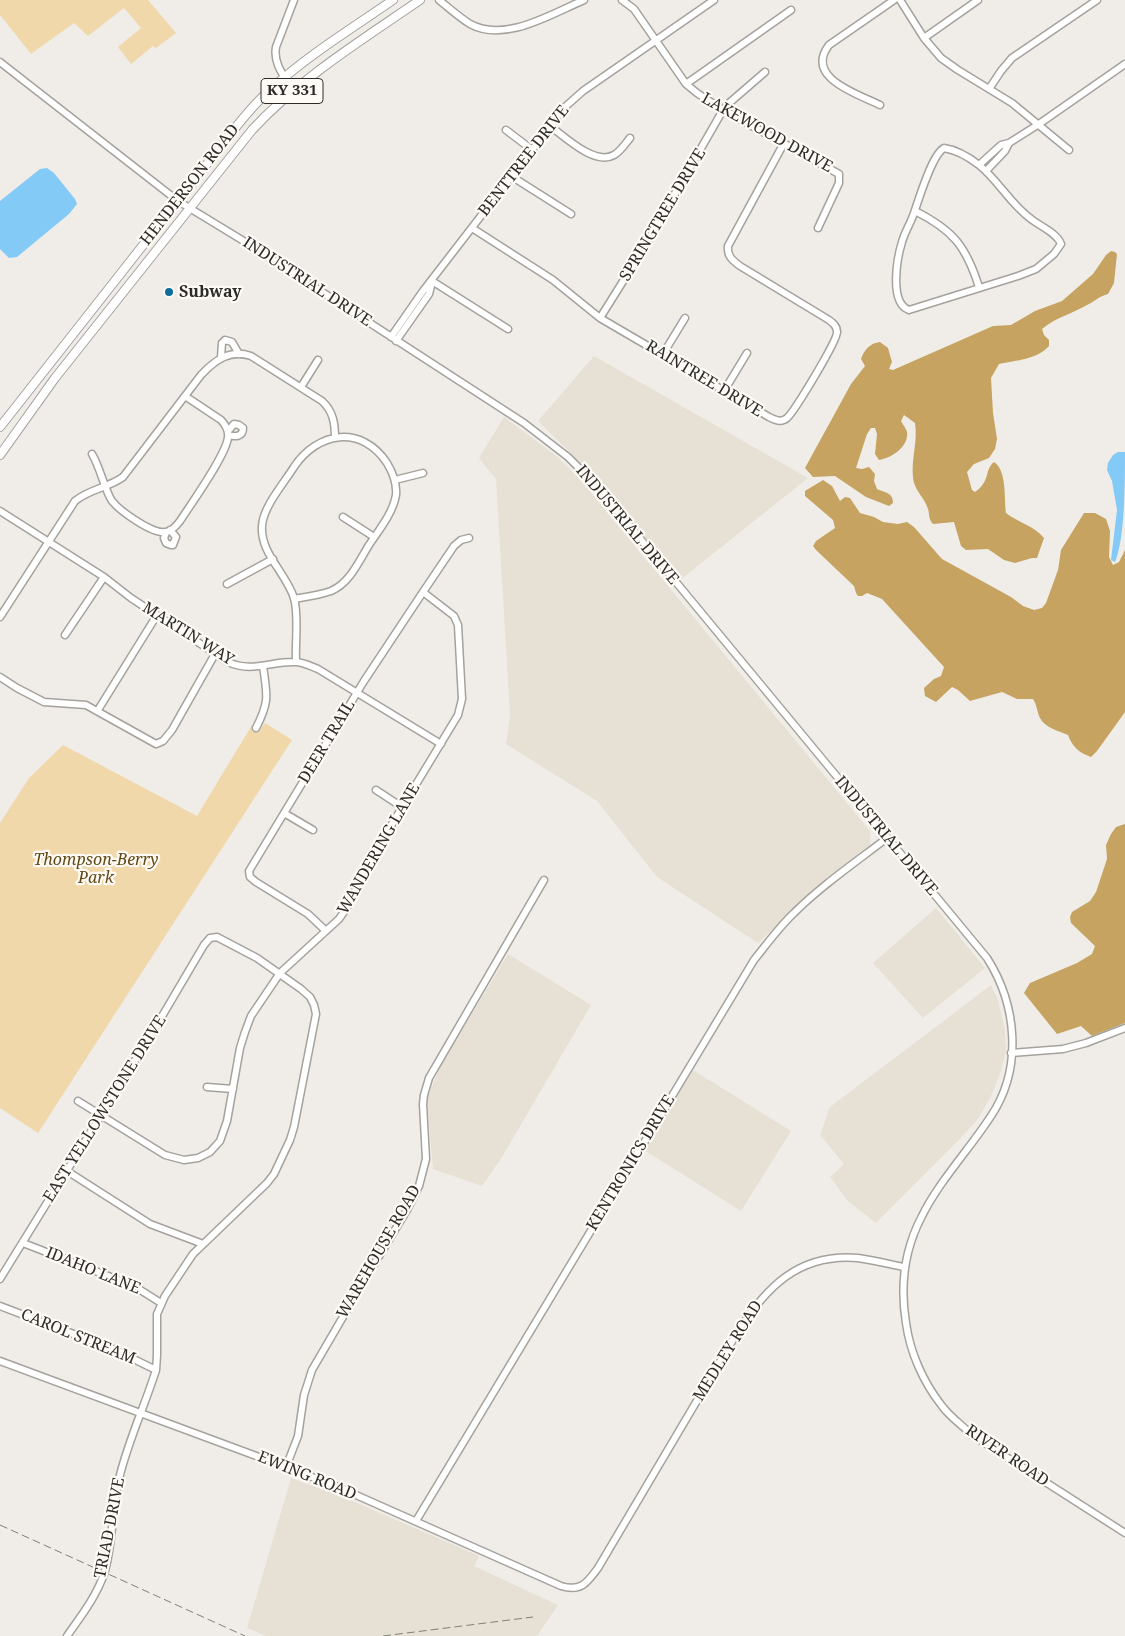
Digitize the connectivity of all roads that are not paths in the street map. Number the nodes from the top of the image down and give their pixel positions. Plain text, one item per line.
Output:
1 (294, 0) edge
2 (392, 0) edge
3 (420, 0) edge
4 (439, 0) edge
5 (584, 0) edge
6 (622, 0) edge
7 (714, 0) edge
8 (894, 0) edge
9 (900, 0) edge
10 (978, 0) edge
11 (1097, 0) edge
12 (791, 10) dead end
13 (924, 38) junction
14 (656, 41) junction
15 (0, 62) edge
16 (1125, 64) edge
17 (765, 72) dead end
18 (285, 77) junction
19 (686, 84) junction
20 (989, 89) junction
21 (293, 90) junction
22 (880, 106) dead end
23 (723, 110) junction
24 (1039, 124) junction
25 (550, 126) junction
26 (506, 130) dead end
27 (630, 138) dead end
28 (784, 143) junction
29 (1010, 143) junction
30 (531, 149) junction
31 (1069, 150) dead end
32 (979, 165) junction
33 (986, 171) junction
34 (511, 176) junction
35 (178, 201) junction
36 (189, 208) junction
37 (915, 211) junction
38 (571, 214) dead end
39 (472, 228) junction
40 (818, 228) dead end
41 (432, 281) junction
42 (979, 287) junction
43 (600, 318) junction
44 (685, 318) dead end
45 (508, 329) dead end
46 (394, 339) junction
47 (747, 353) dead end
48 (239, 354) junction
49 (663, 354) junction
50 (221, 357) junction
51 (318, 360) dead end
52 (301, 387) junction
53 (724, 390) junction
54 (185, 396) junction
55 (0, 427) edge
56 (335, 438) junction
57 (92, 454) dead end
58 (0, 455) edge
59 (423, 473) dead end
60 (395, 480) junction
61 (106, 486) junction
62 (0, 512) edge
63 (343, 517) dead end
64 (374, 537) junction
65 (469, 538) dead end
66 (49, 542) junction
67 (273, 560) junction
68 (104, 577) junction
69 (227, 584) dead end
70 (423, 592) junction
71 (294, 599) junction
72 (157, 615) junction
73 (0, 618) edge
74 (65, 635) dead end
75 (215, 654) junction
76 (296, 662) junction
77 (263, 666) junction
78 (0, 677) edge
79 (357, 693) junction
80 (98, 710) junction
81 (256, 728) dead end
82 (441, 744) junction
83 (376, 790) dead end
84 (402, 807) junction
85 (284, 813) junction
86 (313, 830) dead end
87 (887, 838) junction
88 (544, 880) dead end
89 (326, 931) junction
90 (280, 973) junction
91 (1125, 1028) edge
92 (1012, 1053) junction
93 (207, 1086) dead end
94 (232, 1089) junction
95 (78, 1101) dead end
96 (100, 1116) junction
97 (67, 1171) junction
98 (23, 1243) junction
99 (203, 1244) junction
100 (904, 1267) junction
101 (0, 1279) edge
102 (160, 1303) junction
103 (0, 1306) edge
104 (0, 1361) edge
105 (156, 1370) junction
106 (141, 1414) junction
107 (286, 1467) junction
108 (416, 1521) junction
109 (1125, 1533) edge
110 (600, 1564) joint
111 (67, 1636) edge

1 - 18 street
2 - 18 main road, HENDERSON ROAD / KY 331
3 - 21 main road, HENDERSON ROAD / KY 331
4 - 5 street
6 - 14 street, LAKEWOOD DRIVE
7 - 14 street, BENTTREE DRIVE
8 - 22 street
9 - 13 street
10 - 13 street
11 - 20 street
12 - 19 street
13 - 20 street
14 - 19 street, LAKEWOOD DRIVE
14 - 25 street, BENTTREE DRIVE
15 - 35 street, INDUSTRIAL DRIVE
16 - 24 street
17 - 23 street, SPRINGTREE DRIVE
18 - 21 street
18 - 35 main road, HENDERSON ROAD / KY 331
19 - 23 street, LAKEWOOD DRIVE
20 - 24 street
21 - 36 main road, HENDERSON ROAD / KY 331
23 - 28 street, LAKEWOOD DRIVE
23 - 43 street, SPRINGTREE DRIVE
24 - 29 street
24 - 31 street
25 - 27 street
25 - 30 street, BENTTREE DRIVE
26 - 30 street
28 - 40 street, LAKEWOOD DRIVE
28 - 53 street, RAINTREE DRIVE
29 - 32 street
29 - 33 street
30 - 34 street, BENTTREE DRIVE
32 - 33 street
32 - 37 street
33 - 42 street
34 - 38 street
34 - 39 street, BENTTREE DRIVE
35 - 36 street, INDUSTRIAL DRIVE
35 - 55 main road, HENDERSON ROAD
36 - 46 street, INDUSTRIAL DRIVE
36 - 58 main road, HENDERSON ROAD
37 - 42 street
37 - 42 street
39 - 41 street, BENTTREE DRIVE
39 - 43 street, RAINTREE DRIVE
41 - 45 street
41 - 46 street, BENTTREE DRIVE
43 - 49 street, RAINTREE DRIVE
44 - 49 street
46 - 87 street, INDUSTRIAL DRIVE
47 - 53 street
48 - 50 street
48 - 50 street
48 - 52 street
49 - 53 street, RAINTREE DRIVE
50 - 54 street
51 - 52 street
52 - 56 street
54 - 61 street
54 - 61 street
56 - 60 street
56 - 67 street
57 - 61 street
59 - 60 street
60 - 64 street
61 - 66 street
62 - 66 street, MARTIN WAY
63 - 64 street
64 - 71 street
65 - 70 street, DEER TRAIL
66 - 68 street, MARTIN WAY
66 - 73 street
67 - 69 street
67 - 71 street
68 - 72 street, MARTIN WAY
68 - 74 street
70 - 79 street, DEER TRAIL
70 - 82 street, WANDERING LANE
71 - 76 street
72 - 75 street, MARTIN WAY
72 - 80 street
75 - 77 street, MARTIN WAY
75 - 80 street
76 - 77 street, MARTIN WAY
76 - 79 street, MARTIN WAY
77 - 81 street
78 - 80 street
79 - 82 street, MARTIN WAY
79 - 85 street, DEER TRAIL
82 - 84 street, WANDERING LANE
83 - 84 street
84 - 89 street, WANDERING LANE
85 - 86 street
85 - 89 street, DEER TRAIL
87 - 92 street, INDUSTRIAL DRIVE
87 - 108 street, KENTRONICS DRIVE
88 - 107 street, WAREHOUSE ROAD
89 - 90 street, WANDERING LANE
90 - 94 street, WANDERING LANE
90 - 96 street, EAST YELLOWSTONE DRIVE
90 - 99 street
91 - 92 street
92 - 100 street
93 - 94 street
94 - 96 street, WANDERING LANE
95 - 96 street, WANDERING LANE
96 - 97 street, EAST YELLOWSTONE DRIVE
97 - 98 street, EAST YELLOWSTONE DRIVE
97 - 99 street
98 - 101 street, EAST YELLOWSTONE DRIVE
98 - 102 street, IDAHO LANE
99 - 102 street
100 - 109 street, RIVER ROAD
100 - 110 street, MEDLEY ROAD
102 - 105 street, TRIAD DRIVE
103 - 105 street, CAROL STREAM
104 - 106 street, EWING ROAD
105 - 106 street, TRIAD DRIVE
106 - 107 street, EWING ROAD
106 - 111 street, TRIAD DRIVE
107 - 108 street, EWING ROAD
108 - 110 street, EWING ROAD

